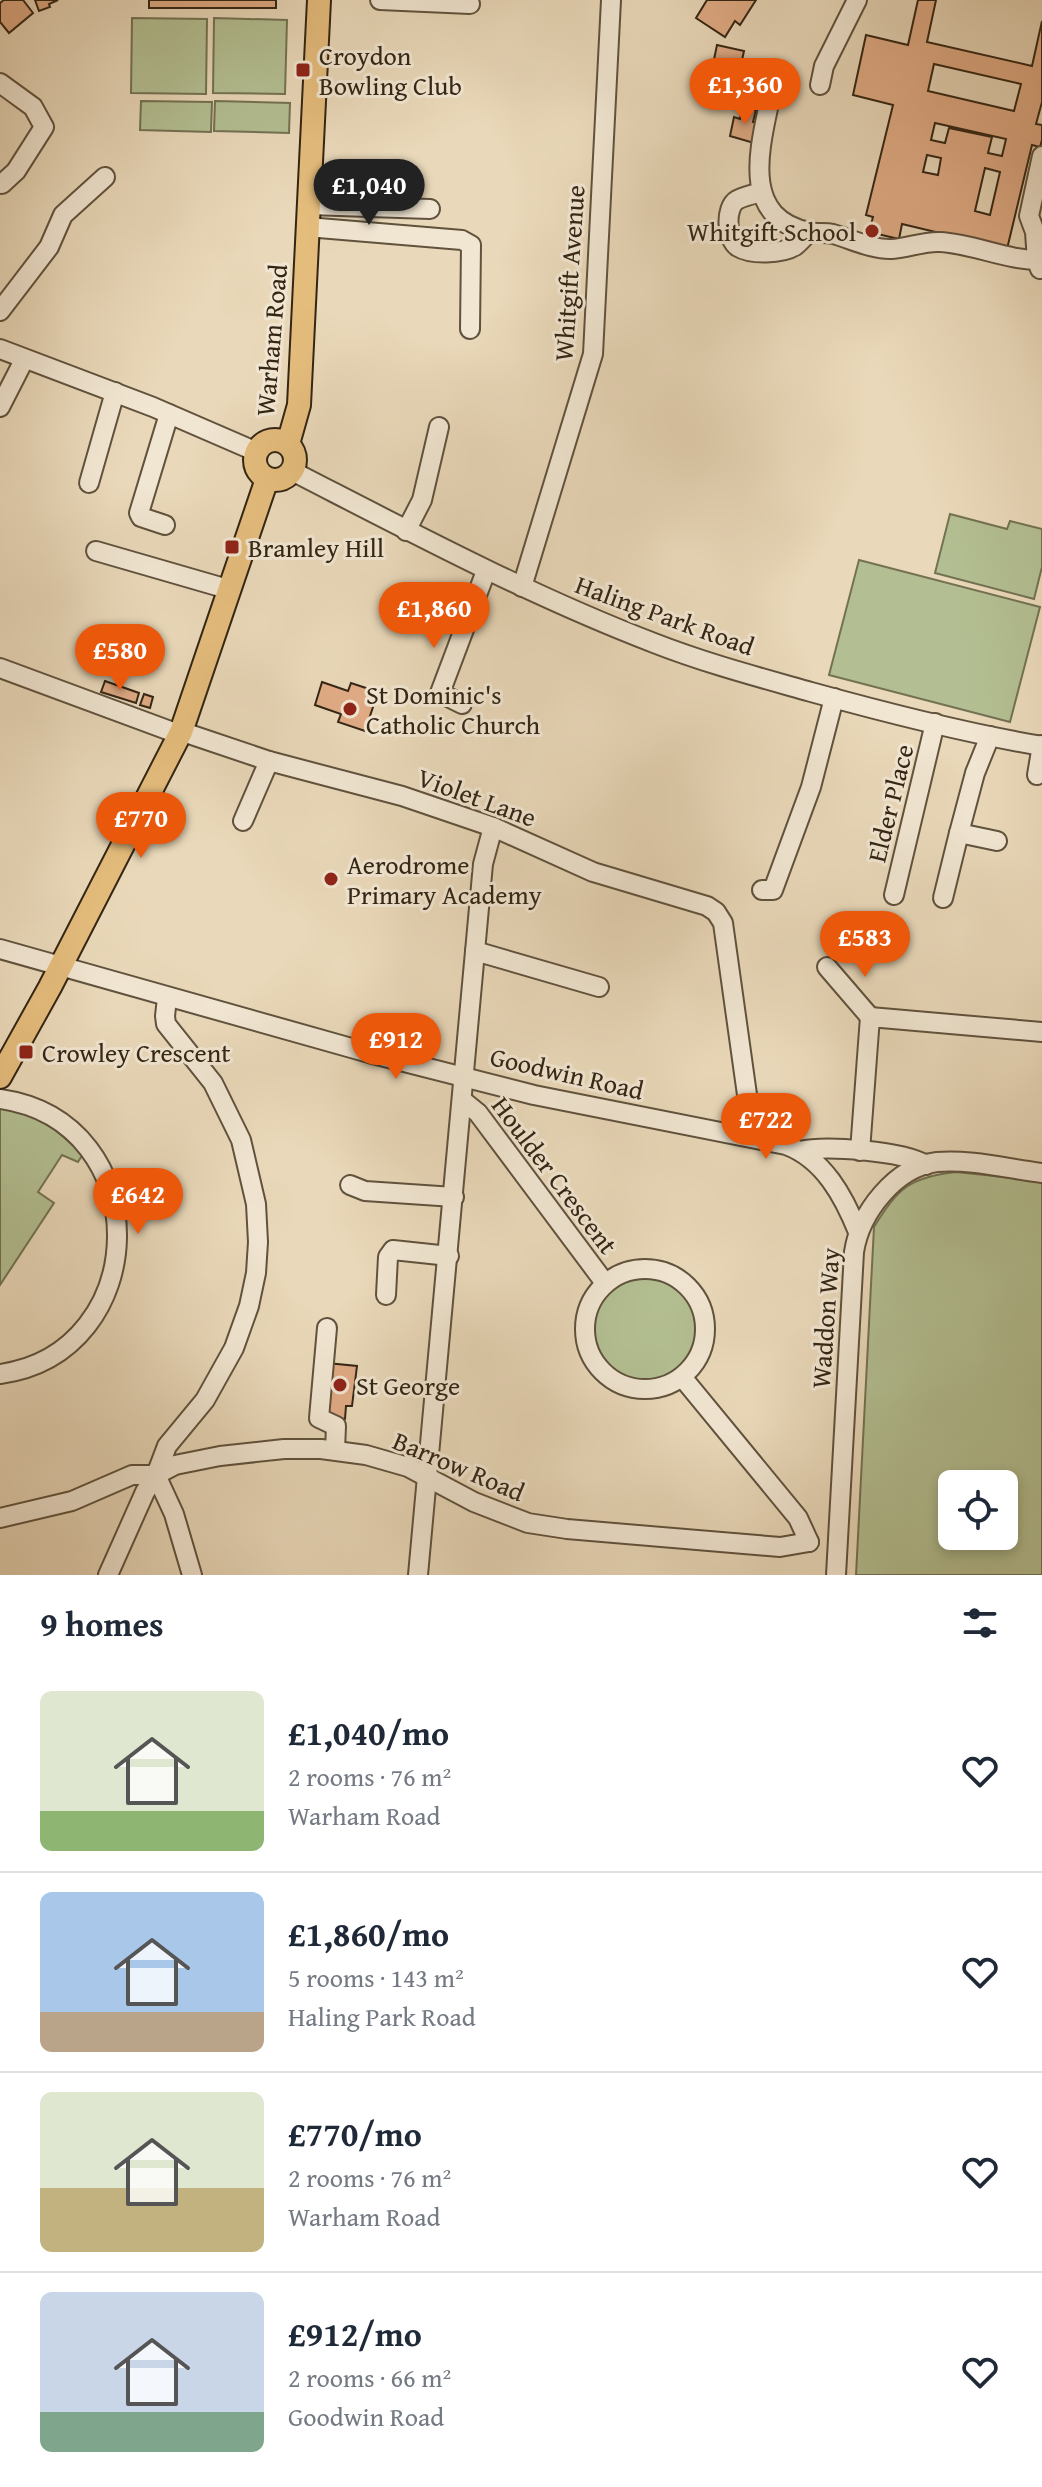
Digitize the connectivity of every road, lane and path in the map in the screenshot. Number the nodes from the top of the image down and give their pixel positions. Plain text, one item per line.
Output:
1 (319, 0) edge
2 (380, 0) edge
3 (611, 0) edge
4 (857, 0) edge
5 (470, 4) dead end
6 (0, 83) edge
7 (820, 85) dead end
8 (771, 94) dead end
9 (1042, 156) edge
10 (105, 177) dead end
11 (2, 184) edge
12 (762, 192) junction
13 (309, 205) junction
14 (430, 209) dead end
15 (307, 227) junction
16 (809, 232) junction
17 (1040, 264) edge
18 (0, 311) edge
19 (470, 329) dead end
20 (0, 349) edge
21 (24, 360) junction
22 (115, 392) junction
23 (0, 407) edge
24 (169, 414) junction
25 (439, 427) dead end
26 (288, 444) junction
27 (255, 454) junction
28 (292, 471) junction
29 (267, 479) junction
30 (89, 483) dead end
31 (165, 525) dead end
32 (406, 531) junction
33 (96, 551) dead end
34 (486, 571) junction
35 (522, 587) junction
36 (231, 590) junction
37 (0, 668) edge
38 (834, 698) junction
39 (462, 704) dead end
40 (935, 723) junction
41 (181, 732) junction
42 (990, 736) junction
43 (1042, 746) edge
44 (269, 761) junction
45 (1037, 775) dead end
46 (243, 821) dead end
47 (493, 827) junction
48 (959, 833) junction
49 (997, 841) dead end
50 (762, 890) dead end
51 (894, 895) dead end
52 (943, 898) dead end
53 (0, 949) edge
54 (475, 951) junction
55 (61, 966) junction
56 (827, 967) dead end
57 (599, 987) dead end
58 (167, 998) junction
59 (870, 1017) junction
60 (1042, 1032) edge
61 (464, 1076) junction
62 (0, 1077) edge
63 (0, 1099) edge
64 (462, 1100) junction
65 (745, 1136) junction
66 (800, 1151) junction
67 (860, 1151) junction
68 (926, 1165) junction
69 (1042, 1173) edge
70 (350, 1185) dead end
71 (454, 1197) junction
72 (858, 1232) junction
73 (449, 1256) junction
74 (605, 1283) junction
75 (386, 1295) dead end
76 (327, 1328) dead end
77 (0, 1374) edge
78 (682, 1377) junction
79 (335, 1450) junction
80 (156, 1475) junction
81 (427, 1476) junction
82 (0, 1518) edge
83 (809, 1542) junction
84 (837, 1555) junction
85 (108, 1575) edge
86 (192, 1575) edge
87 (418, 1575) edge
88 (836, 1575) edge

1 - 13 main road, Warham Road
2 - 5 street
3 - 35 street, Whitgift Avenue
4 - 7 street
6 - 11 street
8 - 12 street
9 - 17 street
10 - 18 street
12 - 16 street
12 - 16 street
13 - 14 street
13 - 15 main road, Warham Road
15 - 19 street
15 - 26 main road, Warham Road
16 - 17 street
20 - 21 street
21 - 22 street
21 - 23 street
22 - 24 street
22 - 30 street
24 - 27 street
24 - 31 street
25 - 32 street
26 - 27 main road
26 - 28 main road
27 - 29 main road
28 - 29 main road
28 - 32 street, Haling Park Road
29 - 36 main road
32 - 34 street, Haling Park Road
33 - 36 street
34 - 35 street, Haling Park Road
34 - 39 street
35 - 38 street, Haling Park Road
36 - 41 main road
37 - 41 street, Violet Lane
38 - 40 street, Haling Park Road
38 - 50 street
40 - 42 street, Haling Park Road
40 - 51 street, Elder Place
41 - 44 street, Violet Lane
41 - 55 main road
42 - 43 street, Haling Park Road
42 - 48 street
43 - 45 street
44 - 46 street
44 - 47 street, Violet Lane
47 - 54 street
47 - 65 street, Violet Lane
48 - 49 street
48 - 52 street
53 - 55 street, Goodwin Road
54 - 57 street
54 - 61 street
55 - 58 street, Goodwin Road
55 - 62 main road
56 - 59 street
58 - 61 street, Goodwin Road
58 - 80 street
59 - 60 street
59 - 67 street
61 - 64 street
61 - 65 street, Goodwin Road
63 - 77 street
64 - 71 street
64 - 74 street, Houlder Crescent
65 - 66 street, Goodwin Road
66 - 67 street, Goodwin Road
66 - 72 street
67 - 68 street, Goodwin Road
68 - 69 street, Waddon Way
68 - 72 street, Waddon Way
70 - 71 street
71 - 73 street
72 - 84 street, Waddon Way
73 - 75 street
73 - 81 street
74 - 78 street, Houlder Crescent
74 - 78 street, Houlder Crescent
76 - 79 street
78 - 83 street
79 - 80 street, Barrow Road
79 - 81 street, Barrow Road
80 - 82 street
80 - 85 street
80 - 86 street
81 - 83 street, Barrow Road
81 - 87 street
83 - 84 street
84 - 88 street, Waddon Way

